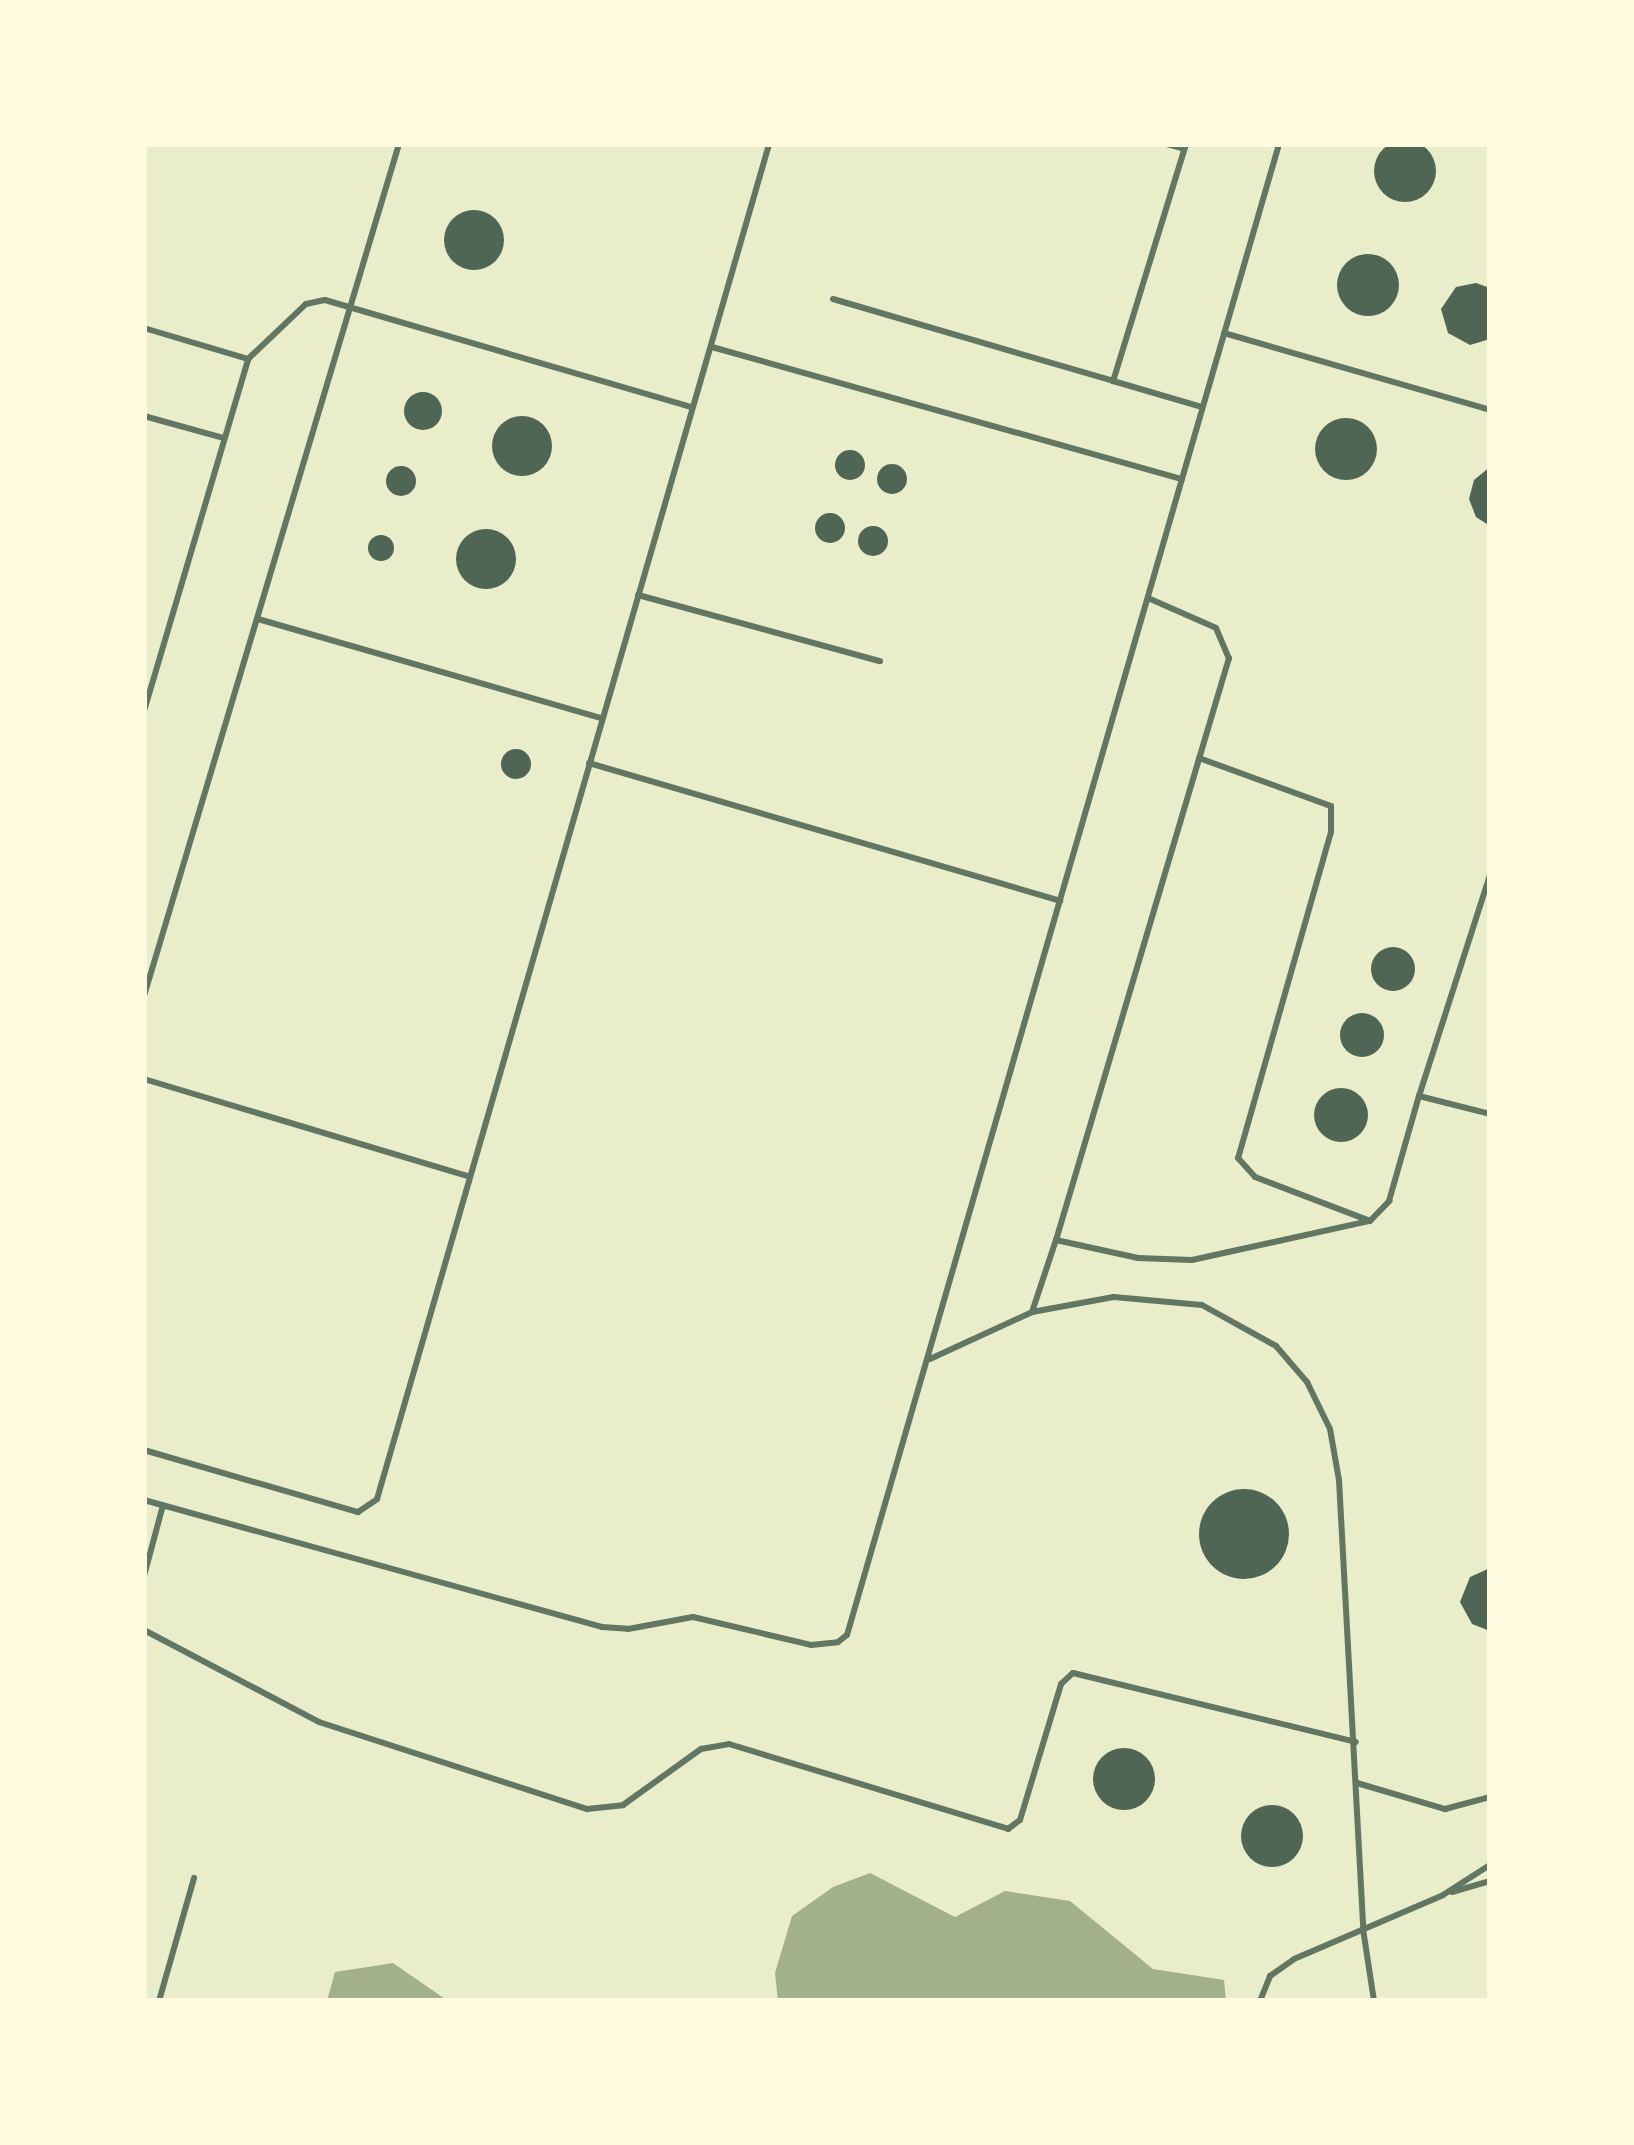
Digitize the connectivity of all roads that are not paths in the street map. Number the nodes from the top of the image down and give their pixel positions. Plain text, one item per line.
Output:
1 (399, 144) edge
2 (770, 144) edge
3 (1167, 144) edge
4 (1279, 144) edge
5 (1185, 146) edge
6 (833, 299) dead end
7 (351, 308) junction
8 (144, 328) edge
9 (1224, 333) junction
10 (710, 347) junction
11 (248, 358) junction
12 (1114, 381) junction
13 (1202, 407) junction
14 (692, 408) junction
15 (1490, 410) edge
16 (144, 416) edge
17 (224, 438) junction
18 (1182, 479) junction
19 (638, 595) junction
20 (1148, 598) junction
21 (258, 620) junction
22 (880, 661) dead end
23 (144, 711) edge
24 (602, 718) junction
25 (1199, 758) junction
26 (589, 763) junction
27 (1490, 875) edge
28 (1060, 901) junction
29 (144, 996) edge
30 (144, 1079) edge
31 (1418, 1096) junction
32 (1490, 1114) edge
33 (469, 1176) junction
34 (1370, 1221) junction
35 (1056, 1240) junction
36 (1032, 1312) junction
37 (928, 1360) junction
38 (144, 1450) edge
39 (144, 1500) edge
40 (163, 1505) junction
41 (144, 1576) edge
42 (144, 1630) edge
43 (1356, 1742) junction
44 (1358, 1783) junction
45 (1490, 1797) edge
46 (1490, 1865) edge
47 (194, 1878) dead end
48 (1490, 1881) edge
49 (1443, 1895) junction
50 (1364, 1929) junction
51 (159, 2001) edge
52 (1260, 2001) edge
53 (1374, 2001) edge

1 - 7 lane
2 - 10 lane
3 - 5 lane
4 - 9 lane
5 - 12 lane
6 - 12 lane
7 - 11 lane
7 - 14 lane
7 - 21 lane
8 - 11 lane
9 - 13 lane
9 - 15 lane
10 - 14 lane
10 - 18 lane
11 - 17 lane
12 - 13 lane
13 - 18 lane
14 - 19 lane
16 - 17 lane
17 - 23 lane
18 - 20 lane
19 - 22 lane
19 - 24 lane
20 - 25 lane
20 - 28 lane
21 - 24 lane
21 - 29 lane
24 - 26 lane
25 - 34 lane
25 - 35 lane
26 - 28 lane
26 - 33 lane
27 - 31 lane
28 - 37 lane
30 - 33 lane
31 - 32 lane
31 - 34 lane
33 - 38 lane
34 - 35 lane
35 - 36 lane
36 - 37 lane
36 - 43 lane
37 - 40 lane
39 - 40 lane
40 - 41 lane
42 - 43 lane
43 - 44 lane
44 - 45 lane
44 - 50 lane
46 - 49 lane
47 - 51 lane
48 - 49 lane
49 - 50 lane
50 - 52 lane
50 - 53 lane

